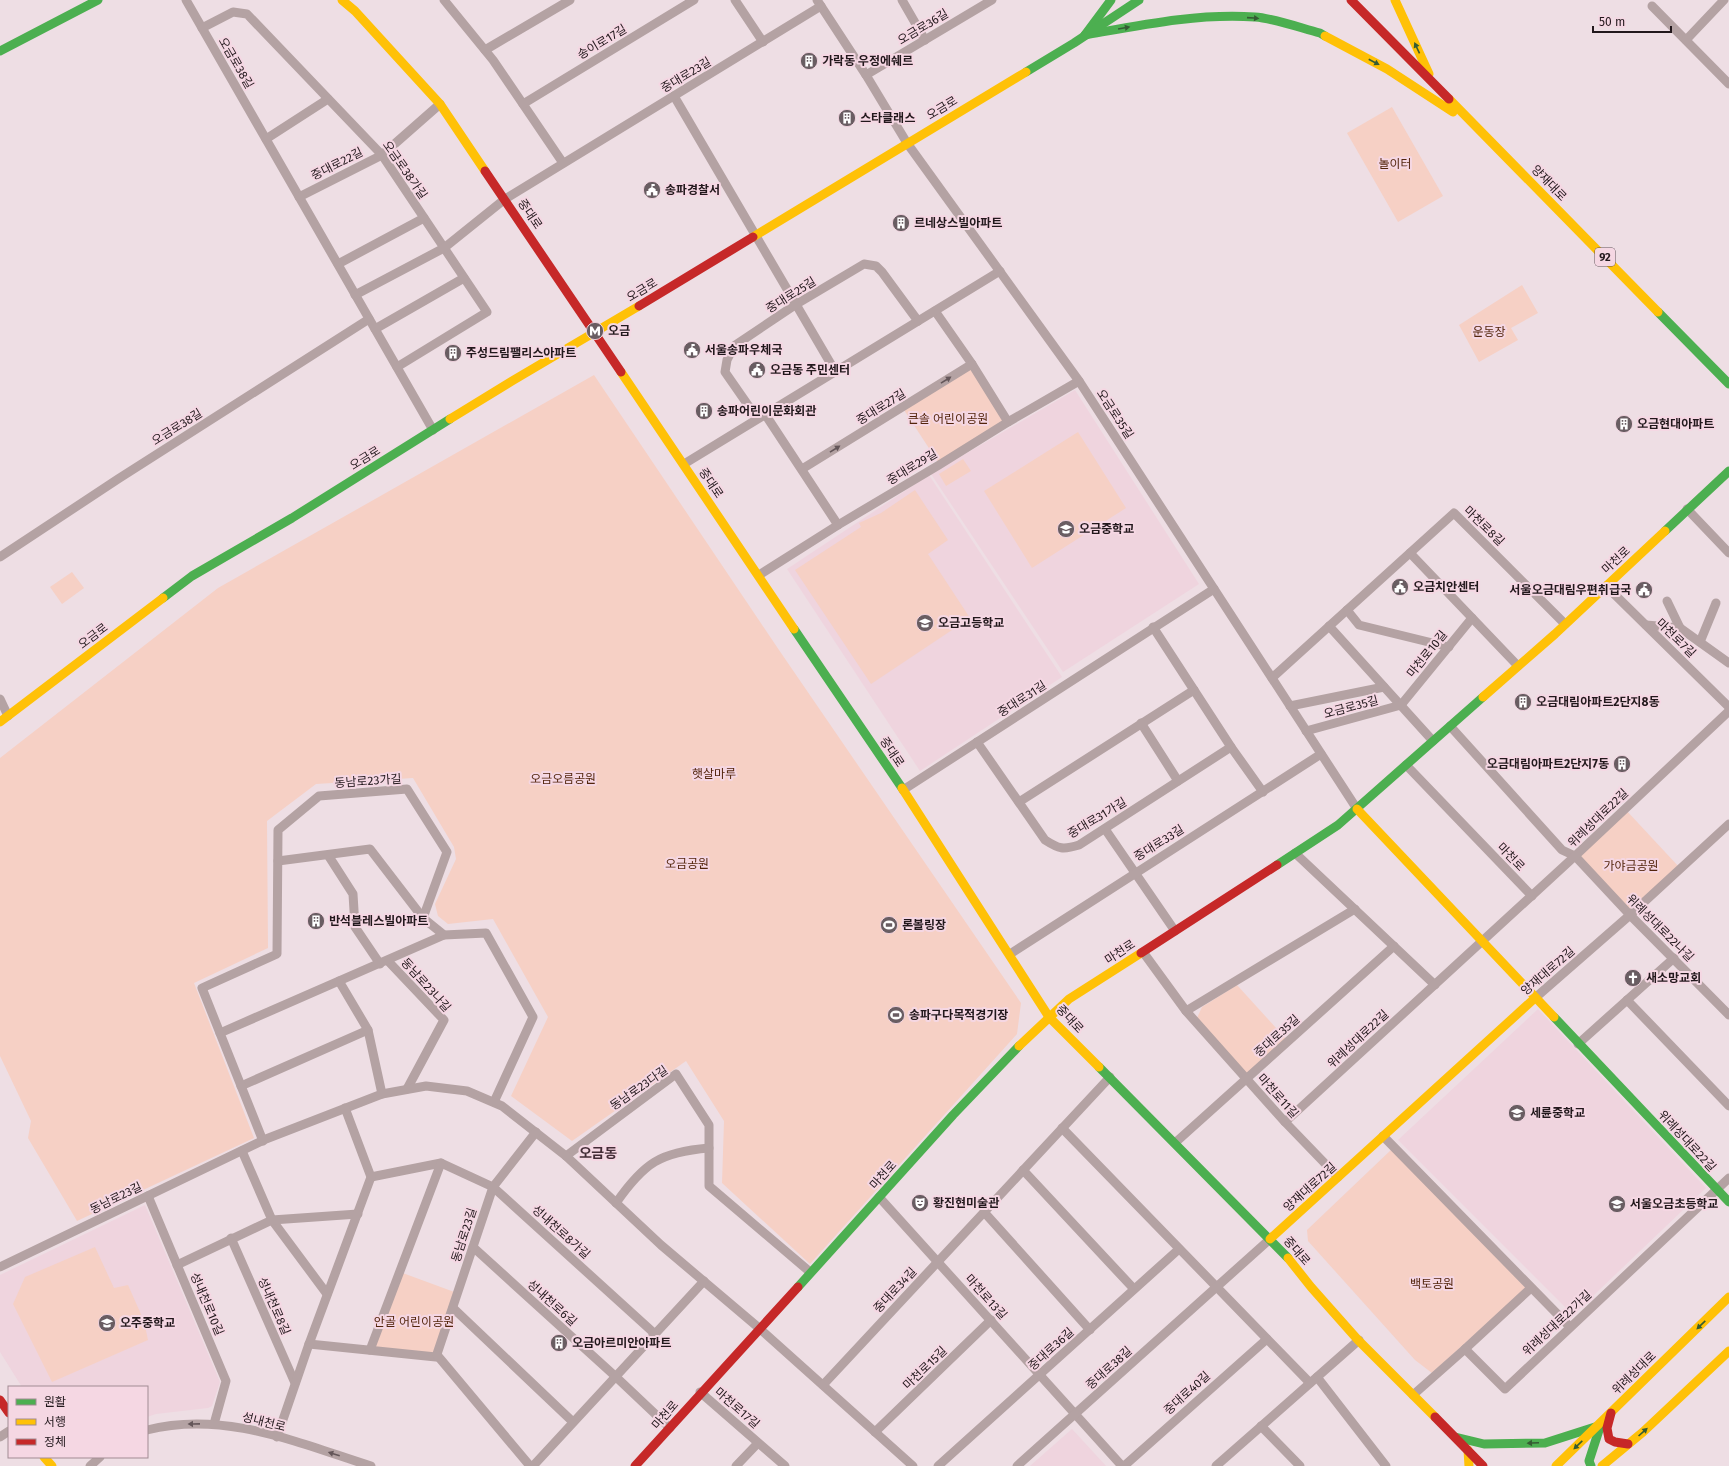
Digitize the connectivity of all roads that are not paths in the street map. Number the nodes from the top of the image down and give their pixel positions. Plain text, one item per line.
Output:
1 (98, 0) edge
2 (186, 0) edge
3 (342, 0) edge
4 (444, 0) edge
5 (570, 0) edge
6 (694, 0) edge
7 (735, 0) edge
8 (902, 0) edge
9 (992, 0) edge
10 (1111, 0) edge
11 (1139, 0) edge
12 (1351, 0) edge
13 (1395, 0) edge
14 (1724, 0) edge
15 (819, 3) edge
16 (1652, 6) dead end
17 (202, 28) junction
18 (1086, 35) junction
19 (925, 40) junction
20 (1686, 40) junction
21 (763, 42) junction
22 (485, 50) junction
23 (0, 51) edge
24 (866, 75) junction
25 (1434, 84) junction
26 (1729, 84) edge
27 (674, 96) junction
28 (328, 99) junction
29 (440, 104) junction
30 (523, 104) junction
31 (1480, 130) junction
32 (266, 139) junction
33 (907, 143) junction
34 (382, 155) junction
35 (563, 163) junction
36 (299, 197) junction
37 (505, 199) junction
38 (424, 218) junction
39 (756, 235) junction
40 (444, 248) junction
41 (338, 264) junction
42 (1000, 271) junction
43 (464, 278) junction
44 (355, 295) junction
45 (795, 305) junction
46 (935, 311) junction
47 (369, 319) junction
48 (918, 321) junction
49 (375, 329) junction
50 (595, 334) junction
51 (972, 364) junction
52 (397, 367) junction
53 (835, 371) junction
54 (1079, 381) junction
55 (1729, 384) edge
56 (761, 416) junction
57 (1008, 422) junction
58 (433, 430) junction
59 (684, 464) junction
60 (802, 469) junction
61 (1729, 471) edge
62 (1687, 509) junction
63 (838, 525) junction
64 (1410, 553) junction
65 (1729, 553) edge
66 (0, 558) edge
67 (759, 576) junction
68 (1606, 586) junction
69 (1214, 589) junction
70 (1667, 601) dead end
71 (1716, 603) dead end
72 (1347, 610) junction
73 (1472, 618) junction
74 (1565, 624) junction
75 (1646, 625) junction
76 (1329, 626) junction
77 (1153, 627) junction
78 (1680, 628) junction
79 (1700, 642) junction
80 (1449, 647) junction
81 (1728, 660) edge
82 (1518, 666) junction
83 (1272, 678) junction
84 (1384, 687) junction
85 (1194, 690) junction
86 (0, 699) edge
87 (1401, 705) junction
88 (1290, 706) junction
89 (1729, 707) edge
90 (1729, 711) edge
91 (8, 716) junction
92 (0, 722) edge
93 (1141, 723) junction
94 (1450, 726) junction
95 (1306, 731) junction
96 (1433, 741) junction
97 (977, 742) junction
98 (1231, 747) junction
99 (1321, 754) junction
100 (1406, 765) junction
101 (1178, 781) junction
102 (903, 790) junction
103 (1263, 792) junction
104 (1019, 802) junction
105 (1357, 809) junction
106 (1729, 824) edge
107 (1105, 829) junction
108 (1295, 853) junction
109 (328, 855) junction
110 (1575, 856) junction
111 (278, 861) junction
112 (1135, 872) junction
113 (1532, 896) junction
114 (1355, 909) junction
115 (1630, 915) junction
116 (423, 918) junction
117 (1175, 931) junction
118 (444, 935) junction
119 (1482, 942) junction
120 (1394, 946) junction
121 (1143, 952) junction
122 (1010, 954) junction
123 (1674, 958) junction
124 (384, 962) junction
125 (339, 981) junction
126 (1435, 985) junction
127 (1535, 998) junction
128 (1627, 1000) junction
129 (1186, 1011) junction
130 (1729, 1015) edge
131 (1049, 1017) junction
132 (368, 1030) junction
133 (220, 1033) junction
134 (1578, 1044) junction
135 (1110, 1077) junction
136 (1247, 1079) junction
137 (241, 1086) junction
138 (407, 1089) junction
139 (382, 1094) junction
140 (494, 1102) junction
141 (1729, 1106) edge
142 (345, 1108) junction
143 (1285, 1122) junction
144 (1062, 1128) junction
145 (536, 1132) junction
146 (1383, 1136) junction
147 (263, 1141) junction
148 (1176, 1142) junction
149 (709, 1148) junction
150 (242, 1151) junction
151 (566, 1156) junction
152 (441, 1163) junction
153 (1023, 1170) junction
154 (1338, 1177) junction
155 (371, 1178) junction
156 (1729, 1178) edge
157 (493, 1187) junction
158 (1716, 1190) junction
159 (148, 1196) junction
160 (879, 1197) junction
161 (1729, 1202) edge
162 (616, 1203) junction
163 (984, 1212) junction
164 (358, 1214) junction
165 (272, 1220) junction
166 (231, 1238) junction
167 (1270, 1240) junction
168 (473, 1247) junction
169 (1180, 1249) junction
170 (938, 1262) junction
171 (177, 1265) junction
172 (0, 1267) edge
173 (810, 1272) junction
174 (704, 1281) junction
175 (1217, 1287) junction
176 (1531, 1288) junction
177 (1134, 1290) junction
178 (328, 1294) junction
179 (1729, 1297) edge
180 (453, 1308) junction
181 (991, 1320) junction
182 (1570, 1327) junction
183 (759, 1328) junction
184 (1090, 1330) junction
185 (654, 1334) junction
186 (1267, 1339) junction
187 (1359, 1340) junction
188 (309, 1344) junction
189 (1465, 1349) junction
190 (370, 1350) junction
191 (1729, 1351) edge
192 (436, 1356) junction
193 (1040, 1374) junction
194 (616, 1376) junction
195 (1313, 1380) junction
196 (295, 1384) junction
197 (823, 1385) junction
198 (700, 1392) junction
199 (1413, 1395) junction
200 (0, 1400) edge
201 (8, 1412) edge
202 (1076, 1413) junction
203 (1611, 1413) junction
204 (573, 1422) junction
205 (214, 1424) junction
206 (1599, 1424) junction
207 (1262, 1426) junction
208 (670, 1428) junction
209 (148, 1430) edge
210 (875, 1432) junction
211 (276, 1436) junction
212 (1455, 1437) junction
213 (758, 1442) junction
214 (1628, 1444) junction
215 (1468, 1450) junction
216 (45, 1458) edge
217 (99, 1458) edge
218 (52, 1466) edge
219 (90, 1466) edge
220 (372, 1466) edge
221 (531, 1466) edge
222 (635, 1466) edge
223 (736, 1466) edge
224 (785, 1466) edge
225 (913, 1466) edge
226 (938, 1466) edge
227 (1017, 1466) edge
228 (1123, 1466) edge
229 (1216, 1466) edge
230 (1300, 1466) edge
231 (1386, 1466) edge
232 (1469, 1466) edge
233 (1484, 1466) edge
234 (1556, 1466) edge
235 (1591, 1466) edge
236 (1602, 1466) edge

1 - 23 main road
2 - 17 street, 오금로38길
3 - 29 main road, 중대로
4 - 22 street
5 - 22 street
6 - 30 street, 송이로17길
7 - 21 street
8 - 19 street
9 - 19 street, 오금로36길
10 - 18 main road
11 - 18 main road, 오금로
12 - 25 main road, 양재대로 / 92
25 -> 13 main road
14 - 20 street
15 - 21 street, 중대로23길
15 - 24 street
16 - 20 street
17 - 28 street, 오금로38가길
17 - 32 street, 오금로38길
18 -> 31 main road
18 - 33 main road, 오금로
19 - 24 street, 오금로36길
20 - 26 street
21 - 27 street, 중대로23길
22 - 30 street
24 - 33 street
25 - 31 main road, 양재대로 / 92
27 - 35 street, 중대로23길
27 - 39 street
28 - 32 street
28 - 34 street, 오금로38가길
29 - 34 street, 중대로22길
29 - 37 main road, 중대로
30 - 35 street
31 - 55 main road, 양재대로 / 92
32 - 36 street, 오금로38길
33 - 39 main road, 오금로
33 - 42 street, 오금로35길
34 - 36 street, 중대로22길
34 - 38 street, 오금로38가길
35 - 37 street, 중대로23길
36 - 41 street, 오금로38길
37 - 40 street, 중대로23길
37 - 50 main road, 중대로
38 - 40 street, 오금로38가길
38 - 41 street
39 - 45 street
39 - 50 main road, 오금로
40 - 43 street, 오금로38가길
40 - 44 street
41 - 44 street, 오금로38길
42 - 46 street
42 - 54 street, 오금로35길
43 - 49 street
43 - 52 street, 오금로38가길
44 - 47 street, 오금로38길
45 - 48 street, 중대로25길
45 - 53 street
45 - 56 street, 중대로25길
46 - 48 street
46 - 51 street
47 - 49 street, 오금로38길
47 - 66 street, 오금로38길
48 - 53 street
49 - 52 street, 오금로38길
50 - 58 main road, 오금로
50 - 59 main road, 중대로
51 - 57 street
60 -> 51 street, 중대로27길
52 - 58 street, 오금로38길
53 - 56 street
54 - 57 street, 중대로29길
54 - 69 street, 오금로35길
56 - 59 street
56 - 60 street, 중대로25길
57 - 63 street, 중대로29길
58 - 91 main road, 오금로
59 - 67 main road, 중대로
60 - 63 street, 중대로25길
61 - 62 main road, 마천로
62 - 65 street
62 - 68 main road, 마천로
63 - 67 street, 중대로29길
64 - 72 street, 마천로8길
64 - 73 street
64 - 74 street, 마천로8길
67 - 102 main road, 중대로
68 - 74 main road, 마천로
68 - 75 street, 마천로7길
69 - 77 street, 중대로31길
69 - 83 street, 오금로35길
70 - 78 street
71 - 79 street
72 - 76 street, 마천로8길
72 - 80 street
73 - 80 street, 마천로10길
73 - 82 street
74 - 82 main road, 마천로
75 - 78 street
75 - 89 street, 마천로7길
76 - 83 street, 마천로8길
76 - 84 street
77 - 85 street
77 - 97 street, 중대로31길
78 - 79 street
79 - 81 street
80 - 87 street, 마천로10길
82 - 94 main road, 마천로
83 - 88 street, 오금로35길
84 - 87 street
84 - 88 street, 오금로35길
85 - 93 street
85 - 98 street
86 - 91 street
87 - 95 street, 오금로35길
87 - 96 street
88 - 95 street, 오금로35길
90 - 110 street, 위례성대로22길
91 - 92 main road, 오금로
93 - 101 street
93 - 104 street
94 - 96 main road, 마천로
94 - 110 street
95 - 99 street, 오금로35길
96 - 100 main road, 마천로
97 - 102 street, 중대로31길
97 - 104 street, 중대로31가길
98 - 101 street, 중대로31가길
98 - 103 street
99 - 103 street, 중대로33길
99 - 105 street, 오금로35길
100 - 105 main road, 마천로
100 - 113 street, 마천로
101 - 107 street, 중대로31가길
102 - 122 main road, 중대로
103 - 112 street, 중대로33길
104 - 107 street, 중대로31가길
105 - 108 main road, 마천로
105 - 119 main road, 위례성대로22길
106 - 115 street, 양재대로72길
107 - 112 street
108 - 114 street
108 - 117 main road, 마천로
109 - 111 street
109 - 116 street
109 - 124 street, 동남로23나길
110 - 113 street, 위례성대로22길
110 - 115 street, 위례성대로22나길
111 - 116 street, 동남로23가길
111 - 133 street, 동남로23가길
112 - 117 street
112 - 122 street, 중대로33길
113 - 119 street, 위례성대로22길
114 - 120 street
114 - 129 street
115 - 123 street, 위례성대로22나길
115 - 127 street, 양재대로72길
116 - 118 street
117 - 121 main road, 마천로
118 - 124 street
118 - 140 street
119 - 126 street, 위례성대로22길
119 - 127 main road, 위례성대로22길
120 - 126 street
120 - 136 street, 중대로35길
121 - 129 street, 마천로11길
121 - 131 main road, 마천로
122 - 131 main road, 중대로
123 - 128 street
123 - 130 street, 위례성대로22나길
124 - 125 street
124 - 138 street, 동남로23나길
125 - 132 street
125 - 133 street
126 - 143 street, 위례성대로22길
127 - 134 main road, 위례성대로22길
127 - 146 main road, 양재대로72길
128 - 134 street
128 - 141 street
129 - 136 street, 마천로11길
131 - 135 main road, 중대로
131 - 160 main road, 마천로
132 - 137 street
132 - 139 street
133 - 137 street, 동남로23가길
134 - 158 main road, 위례성대로22길
135 - 144 street, 중대로34길
135 - 148 main road, 중대로
136 - 143 street, 마천로11길
136 - 148 street, 중대로35길
137 - 147 street, 동남로23가길
138 - 139 street, 동남로23길
138 - 140 street, 동남로23길
139 - 142 street, 동남로23길
140 - 145 street, 동남로23길
142 - 147 street, 동남로23길
142 - 155 street
143 - 154 street, 마천로11길
144 - 153 street, 중대로34길
144 - 169 street
145 - 151 street, 동남로23길
145 - 157 street, 동남로23길
146 - 154 main road, 양재대로72길
146 - 176 street
147 - 150 street, 동남로23길
148 - 167 main road, 중대로
149 - 151 street, 동남로23다길
149 - 162 street
149 - 173 street, 동남로23다길
150 - 159 street, 동남로23길
150 - 165 street
151 - 162 street, 동남로23길
152 - 155 street
152 - 157 street, 성내천로8가길
152 - 190 street
153 - 163 street, 중대로34길
153 - 177 street
154 - 167 main road, 양재대로72길
155 - 164 street
156 - 158 street
157 - 168 street, 동남로23길
157 - 185 street, 성내천로8가길
158 - 161 main road, 위례성대로22길
158 - 182 street, 위례성대로22가길
159 - 171 street, 성내천로10길
159 - 172 street, 동남로23길
160 - 170 street, 마천로13길
160 - 173 main road, 마천로
162 - 174 street, 동남로23길
163 - 170 street, 중대로34길
163 - 184 street
164 - 165 street
164 - 178 street
165 - 166 street
165 - 178 street
166 - 171 street
166 - 196 street, 성내천로8길
167 - 175 street, 중대로38길
167 - 187 main road, 중대로
168 - 180 street, 동남로23길
168 - 194 street, 성내천로6길
169 - 175 street
169 - 177 street, 중대로36길
170 - 181 street, 마천로13길
170 - 197 street, 중대로34길
171 - 205 street, 성내천로10길
173 - 183 main road, 마천로
174 - 183 street, 동남로23길
174 - 185 street
175 - 186 street
175 - 202 street, 중대로38길
176 - 182 street
176 - 189 street
177 - 184 street, 중대로36길
178 - 188 street
179 -> 203 main road, 위례성대로
180 - 192 street, 동남로23길
180 - 204 street
181 - 193 street, 마천로13길
181 - 210 street, 마천로15길
182 - 189 street, 위례성대로22가길
183 - 197 street
183 - 198 main road, 마천로
184 - 193 street, 중대로36길
185 - 194 street
186 - 195 street
186 - 228 street, 중대로40길
187 - 195 street
187 - 199 main road, 중대로
188 - 190 street
188 - 196 street
189 - 199 street
190 - 192 street
214 -> 191 main road
192 - 221 street
193 - 202 street, 마천로13길
193 - 226 street, 중대로36길
194 - 204 street
194 - 208 street, 성내천로6길
195 - 207 street
195 - 231 street
196 - 211 street
197 - 210 street
198 - 208 main road, 마천로
198 - 213 street, 마천로17길
199 - 212 main road, 중대로
200 - 201 main road
202 - 227 street, 중대로38길
202 - 228 street, 중대로40길
203 - 206 main road, 위례성대로
203 - 214 main road
204 - 221 street
205 -> 209 street, 성내천로
205 - 211 street, 성내천로
206 -> 212 main road
206 -> 234 main road, 위례성대로
206 - 235 main road
207 - 229 street
207 - 230 street
208 - 222 main road, 마천로
210 - 225 street
220 -> 211 street, 성내천로
212 - 215 main road, 중대로
213 - 223 street, 마천로17길
213 - 224 street, 마천로17길
214 - 236 main road
215 - 232 main road
215 - 233 main road, 중대로
216 - 218 main road
217 - 219 street

